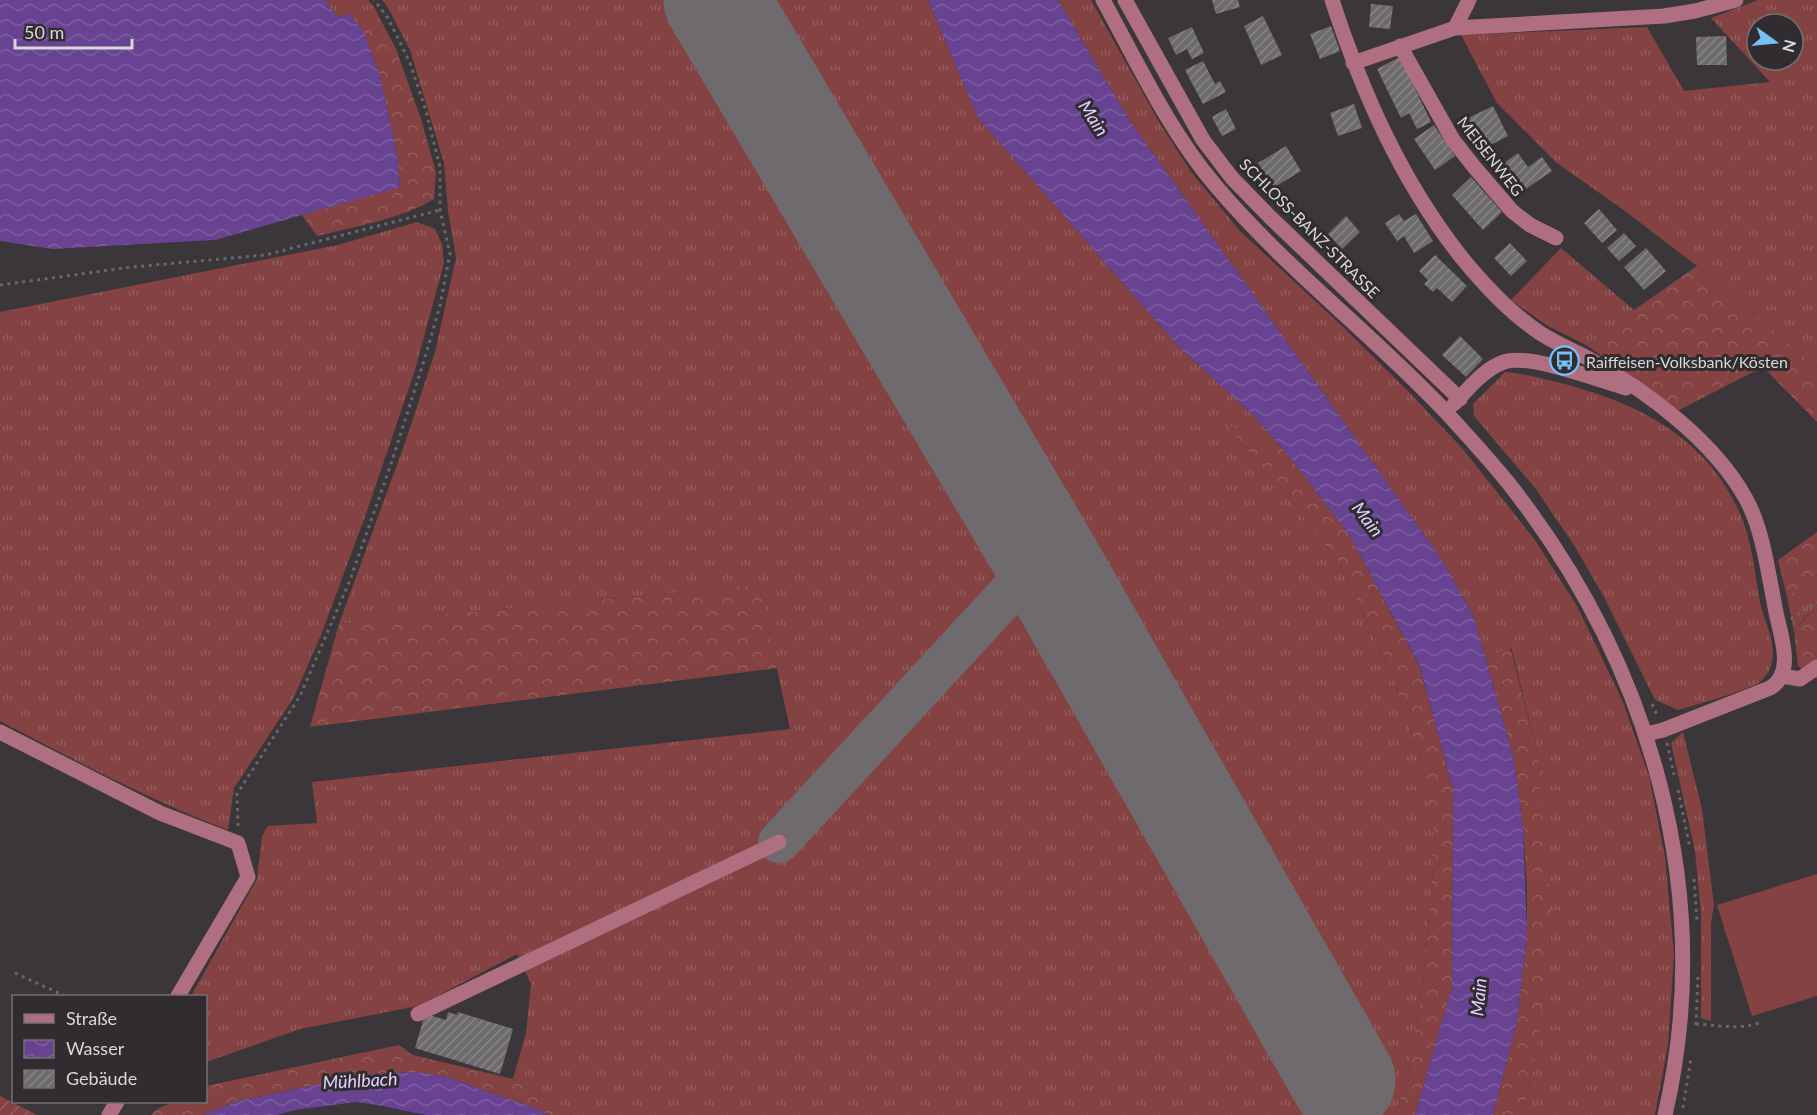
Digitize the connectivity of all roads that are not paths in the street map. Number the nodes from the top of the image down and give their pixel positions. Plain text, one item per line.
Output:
1 (1103, 0) edge
2 (1125, 0) edge
3 (1332, 0) edge
4 (1469, 0) edge
5 (1736, 0) edge
6 (1455, 28) junction
7 (1400, 46) junction
8 (1353, 63) junction
9 (1556, 238) dead end
10 (1641, 392) junction
11 (1460, 399) junction
12 (1446, 413) junction
13 (1817, 667) edge
14 (1782, 676) junction
15 (0, 732) edge
16 (1647, 734) junction
17 (779, 842) dead end
18 (179, 995) edge
19 (418, 1014) dead end
20 (1665, 1115) edge

1 - 12 street
2 - 11 street, SCHLOSS-BANZ-STRASSE
3 - 8 street
4 - 6 street
5 - 6 street
6 - 7 street
7 - 8 street
7 - 9 street, MEISENWEG
8 - 10 street
10 - 11 street
10 - 14 street
11 - 12 street
12 - 16 street
13 - 14 street
14 - 16 street
15 - 18 street
16 - 20 street
17 - 19 street

